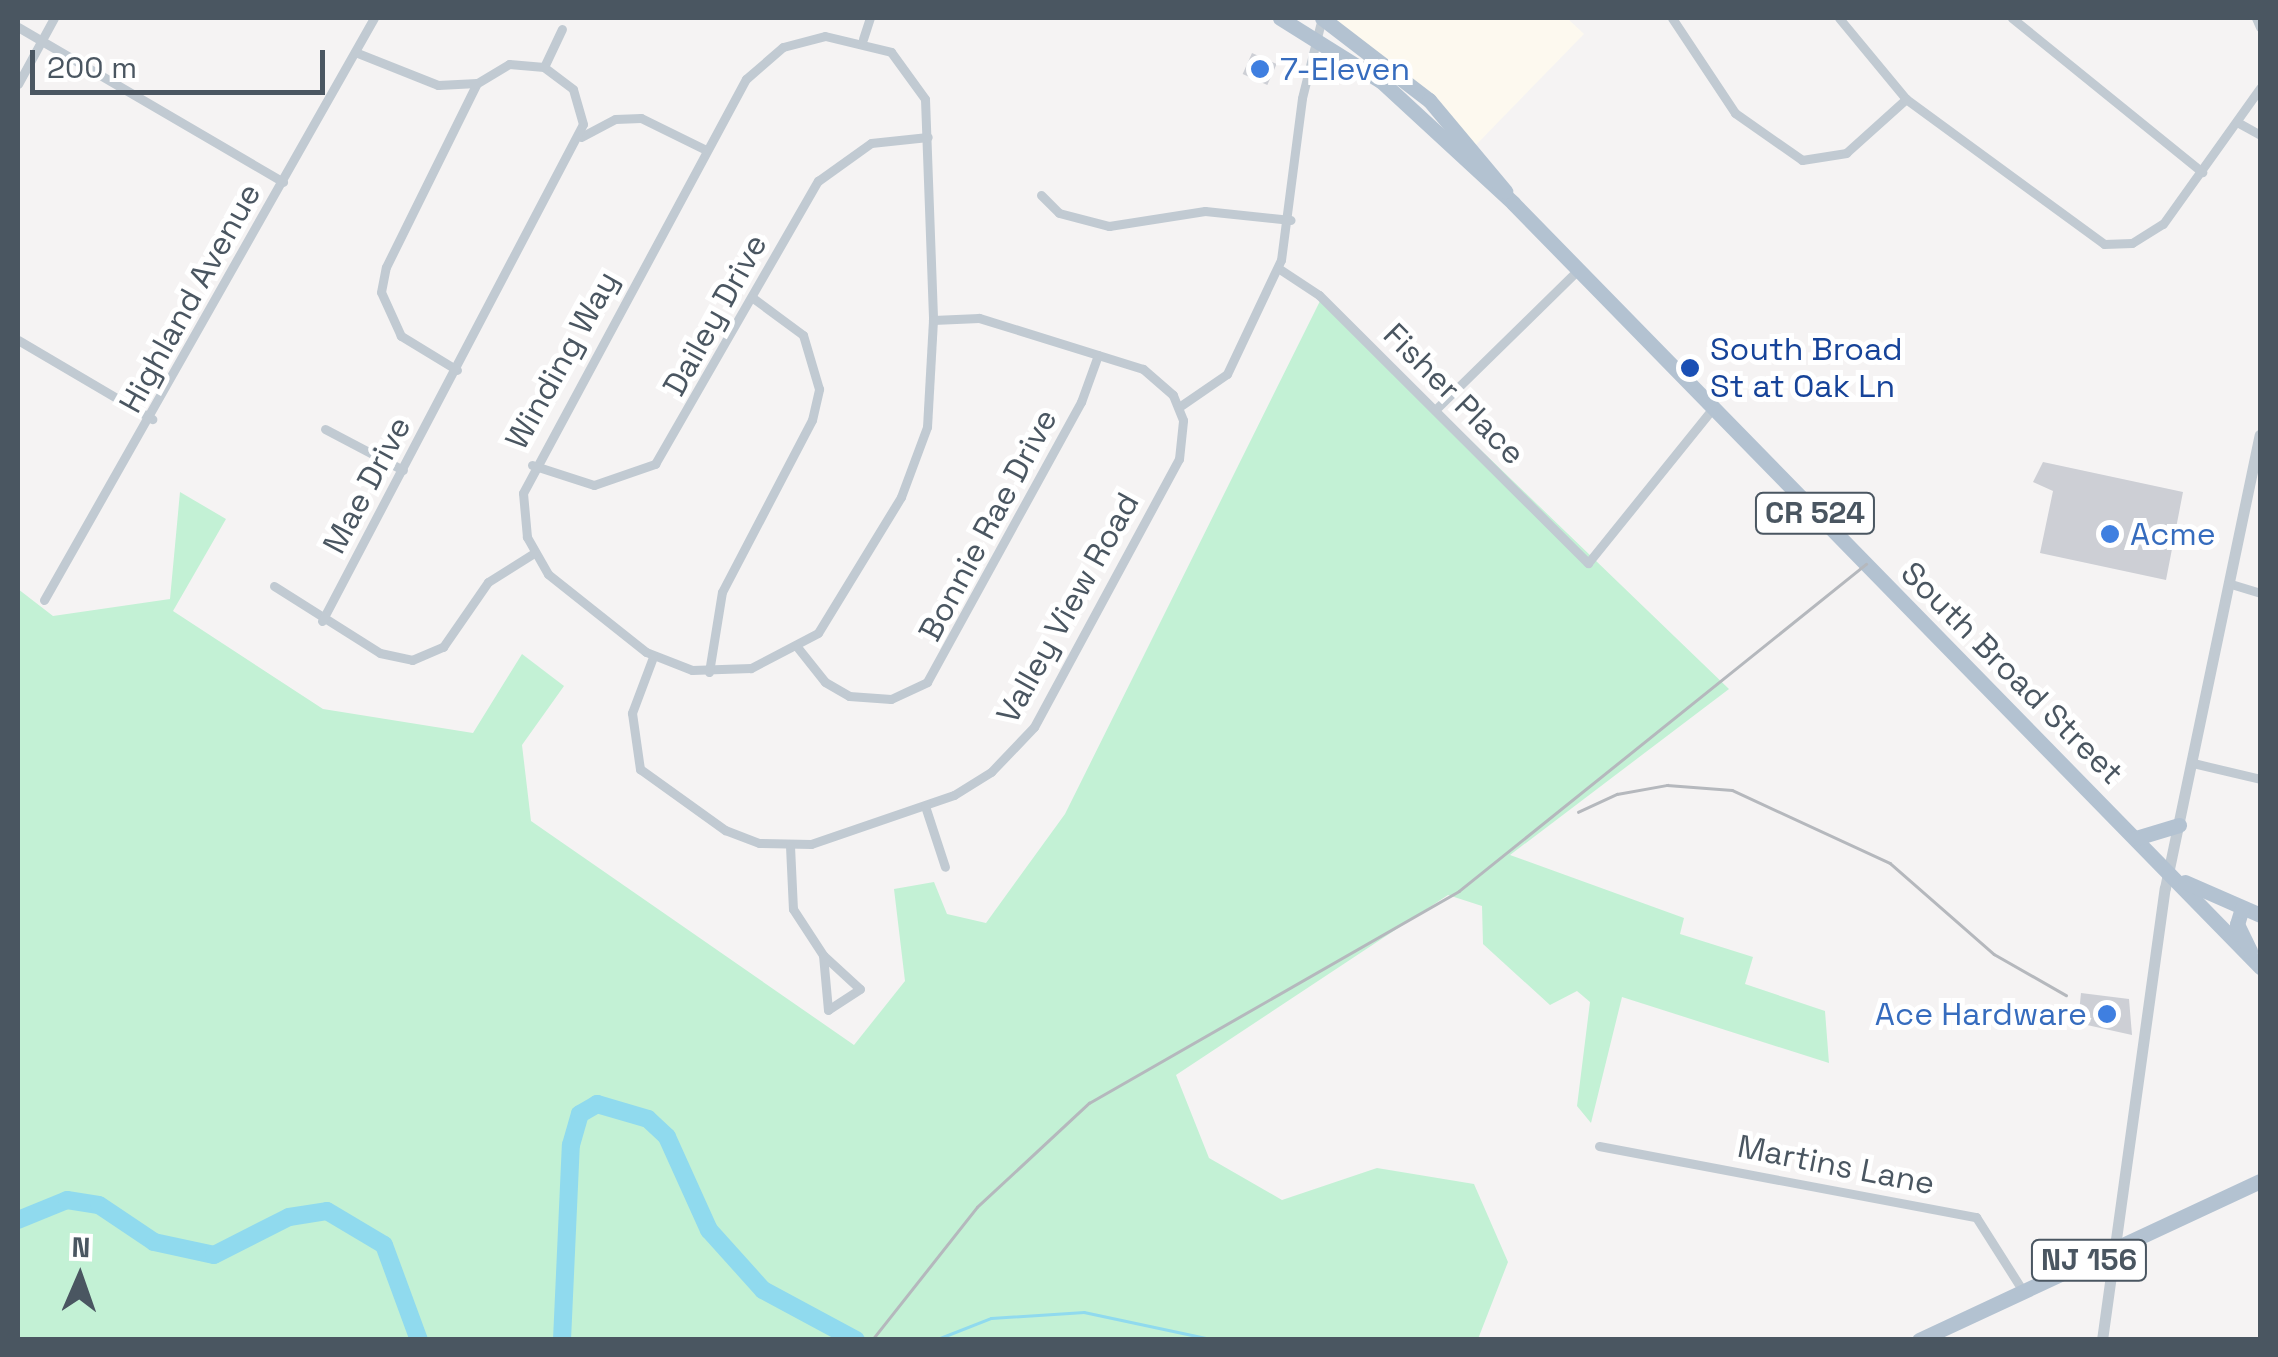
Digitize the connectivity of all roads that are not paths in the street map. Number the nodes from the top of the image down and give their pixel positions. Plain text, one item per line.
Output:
1 (54, 18) edge
2 (374, 18) edge
3 (870, 18) edge
4 (1280, 18) edge
5 (1322, 18) edge
6 (1672, 18) edge
7 (1839, 18) edge
8 (2012, 18) edge
9 (2256, 18) edge
10 (18, 27) edge
11 (2260, 27) edge
12 (562, 29) dead end
13 (1313, 33) junction
14 (863, 40) junction
15 (42, 41) junction
16 (355, 52) junction
17 (544, 66) junction
18 (477, 83) junction
19 (18, 84) edge
20 (2260, 88) edge
21 (1906, 99) junction
22 (1429, 100) junction
23 (1424, 118) junction
24 (2237, 122) junction
25 (1447, 130) junction
26 (2260, 135) edge
27 (581, 137) junction
28 (928, 137) junction
29 (706, 150) junction
30 (2202, 172) junction
31 (284, 182) junction
32 (1041, 195) dead end
33 (1291, 220) junction
34 (1278, 268) junction
35 (1578, 270) junction
36 (753, 298) junction
37 (933, 320) junction
38 (18, 340) edge
39 (1098, 355) junction
40 (457, 370) junction
41 (1179, 407) junction
42 (1713, 408) junction
43 (1435, 410) junction
44 (152, 419) junction
45 (325, 429) dead end
46 (2260, 435) edge
47 (532, 465) junction
48 (404, 470) junction
49 (534, 553) junction
50 (2231, 584) junction
51 (274, 586) dead end
52 (2260, 592) edge
53 (44, 600) dead end
54 (322, 620) junction
55 (798, 648) junction
56 (653, 657) junction
57 (709, 672) junction
58 (2192, 763) junction
59 (2260, 780) edge
60 (925, 806) junction
61 (2179, 825) junction
62 (2136, 838) junction
63 (790, 846) junction
64 (945, 866) dead end
65 (2169, 872) junction
66 (2242, 908) junction
67 (2260, 916) edge
68 (823, 955) junction
69 (2256, 963) edge
70 (1598, 1146) dead end
71 (2260, 1181) edge
72 (2114, 1248) junction
73 (2023, 1292) junction
74 (1919, 1340) edge
75 (2102, 1340) edge

1 - 15 street
2 - 16 street, Highland Avenue
3 - 14 street
4 - 13 main road, South Broad Street / CR 524
5 - 13 street
5 - 22 main road, South Broad Street / CR 524
6 - 21 street
7 - 21 street
8 - 30 street
9 - 11 street
10 - 15 street
12 - 17 street
13 - 23 main road, South Broad Street / CR 524
13 - 33 street
14 - 28 street, Winding Way
14 - 29 street, Winding Way
15 - 19 street
15 - 31 street
16 - 18 street
16 - 31 street, Highland Avenue
17 - 18 street
17 - 27 street
18 - 40 street
20 - 24 street
21 - 30 street
22 - 23 main road
22 - 25 main road, South Broad Street / CR 524
23 - 25 main road, South Broad Street / CR 524
24 - 26 street
24 - 30 street
25 - 35 main road, South Broad Street / CR 524
27 - 29 street
27 - 40 street, Mae Drive
28 - 36 street, Dailey Drive
28 - 37 street, Winding Way
29 - 47 street, Winding Way
31 - 44 street, Highland Avenue
32 - 33 street
33 - 34 street
34 - 41 street
34 - 43 street, Fisher Place
35 - 42 main road, South Broad Street / CR 524
35 - 43 street
36 - 47 street, Dailey Drive
36 - 57 street
37 - 39 street
37 - 55 street, Winding Way
38 - 44 street
39 - 41 street
39 - 55 street, Bonnie Rae Drive
40 - 48 street, Mae Drive
41 - 60 street, Valley View Road
42 - 43 street, Fisher Place
42 - 62 main road, South Broad Street / CR 524
44 - 53 street, Highland Avenue
45 - 48 street
46 - 50 street
47 - 49 street, Winding Way
48 - 54 street, Mae Drive
49 - 54 street
49 - 56 street, Winding Way
50 - 52 street
50 - 58 street
51 - 54 street
55 - 57 street, Winding Way
56 - 57 street, Winding Way
56 - 63 street
58 - 59 street
58 - 61 street
60 - 63 street, Valley View Road
60 - 64 street
61 - 62 main road
61 - 65 street
62 - 65 main road, South Broad Street / CR 524
63 - 68 street
65 - 66 main road, CR 524
65 - 69 main road, South Broad Street
65 - 72 street
66 - 67 main road, CR 524
66 - 69 main road
68 - 68 street
70 - 73 street, Martins Lane
71 - 72 main road, NJ 156
72 - 73 main road, NJ 156
72 - 75 street
73 - 74 main road, NJ 156

